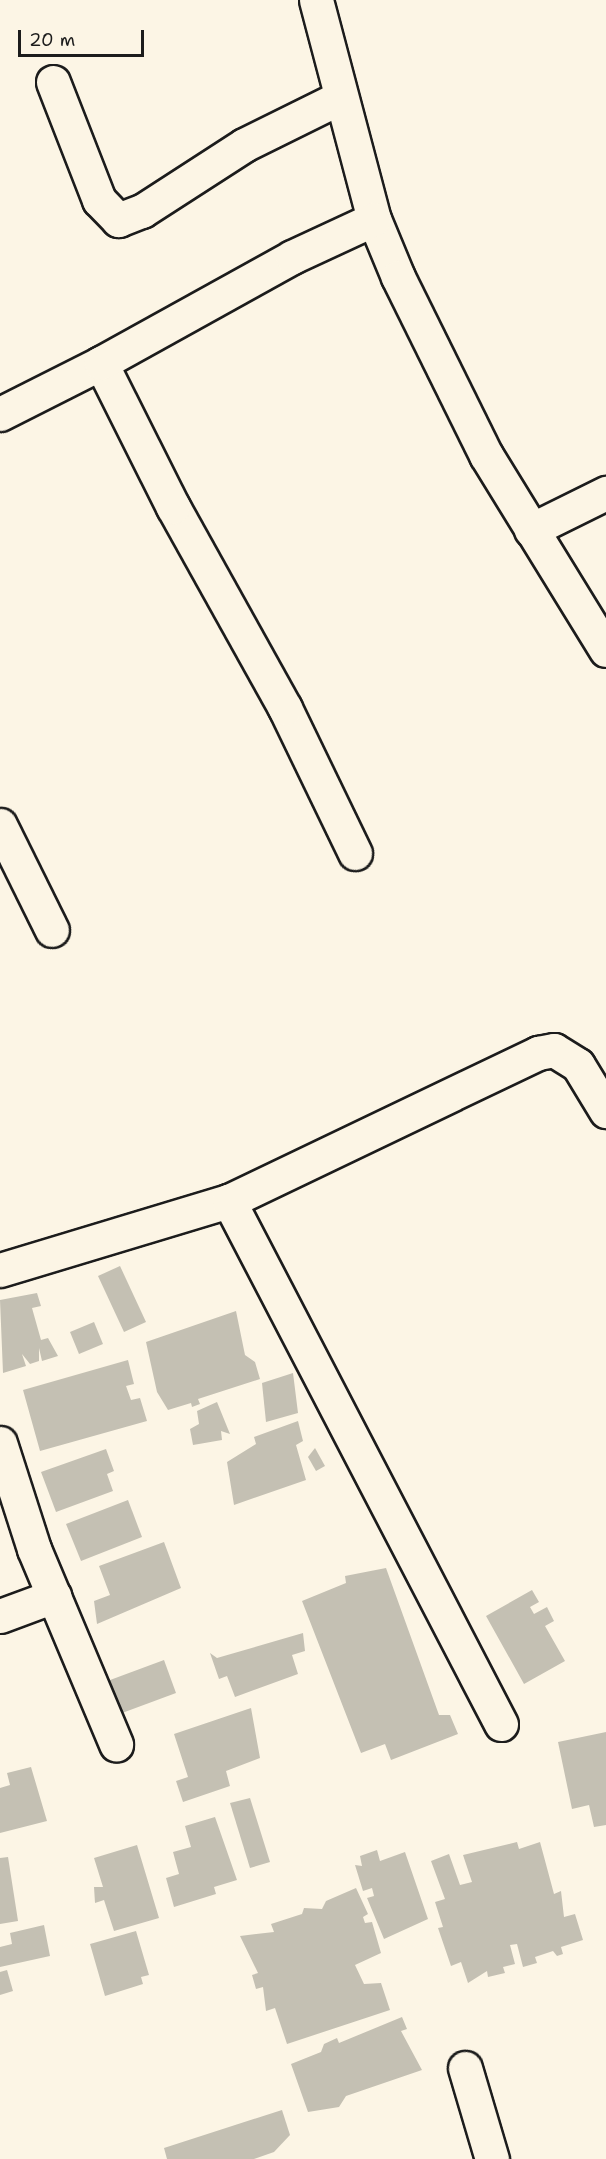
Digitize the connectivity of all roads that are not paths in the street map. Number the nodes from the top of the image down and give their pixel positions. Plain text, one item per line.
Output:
1 (316, 0) edge
2 (53, 82) dead end
3 (339, 98) junction
4 (374, 219) junction
5 (101, 363) junction
6 (0, 414) edge
7 (606, 493) edge
8 (531, 530) junction
9 (606, 650) edge
10 (0, 825) edge
11 (355, 854) dead end
12 (52, 930) dead end
13 (602, 1093) edge
14 (230, 1201) junction
15 (0, 1270) edge
16 (0, 1443) edge
17 (54, 1596) junction
18 (0, 1616) edge
19 (501, 1724) dead end
20 (116, 1744) dead end
21 (465, 2068) dead end
22 (492, 2159) edge

1 - 3 street
2 - 3 street
3 - 4 street
4 - 5 street
4 - 8 street
5 - 6 street
5 - 11 street
7 - 8 street
8 - 9 street
10 - 12 street
13 - 14 street
14 - 15 street
14 - 19 street
16 - 17 street
17 - 18 street
17 - 20 street
21 - 22 street

